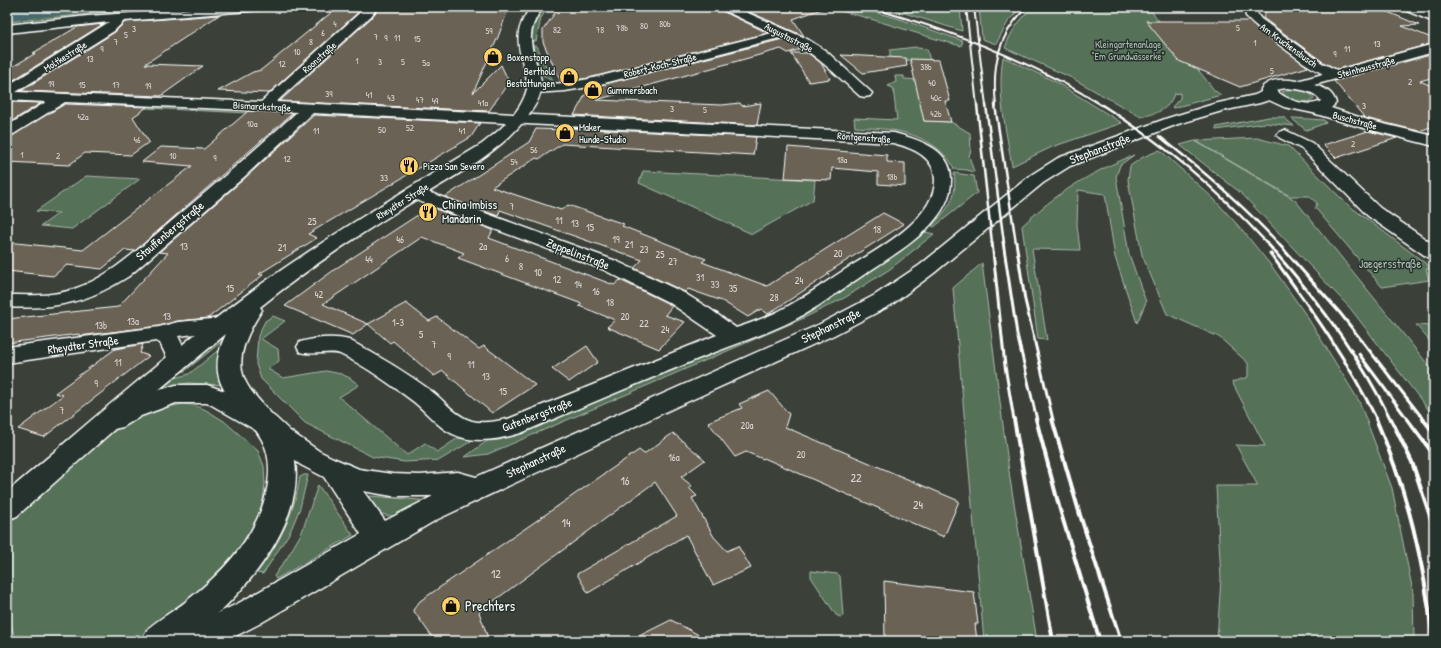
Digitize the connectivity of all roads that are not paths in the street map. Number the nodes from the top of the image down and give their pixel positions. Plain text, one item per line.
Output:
1 (261, 7) edge
2 (372, 7) edge
3 (537, 7) edge
4 (725, 7) edge
5 (1250, 7) edge
6 (1406, 7) edge
7 (120, 18) junction
8 (1434, 19) edge
9 (7, 29) edge
10 (785, 33) junction
11 (1434, 48) edge
12 (1434, 56) edge
13 (1336, 74) junction
14 (1298, 85) junction
15 (534, 89) junction
16 (7, 92) edge
17 (865, 93) dead end
18 (1269, 93) junction
19 (7, 96) edge
20 (62, 98) junction
21 (1325, 98) junction
22 (1289, 104) junction
23 (264, 106) junction
24 (1314, 108) junction
25 (309, 109) junction
26 (517, 119) junction
27 (1160, 127) junction
28 (1396, 131) junction
29 (7, 132) edge
30 (1285, 135) dead end
31 (1434, 141) edge
32 (414, 193) junction
33 (1434, 253) edge
34 (263, 294) junction
35 (7, 301) edge
36 (223, 325) junction
37 (159, 334) junction
38 (733, 336) junction
39 (308, 347) dead end
40 (7, 355) edge
41 (179, 361) junction
42 (266, 424) junction
43 (102, 426) junction
44 (333, 469) junction
45 (478, 488) junction
46 (7, 508) edge
47 (380, 538) junction
48 (158, 641) edge
49 (193, 641) edge

1 - 7 street
2 - 23 street, Roonstraße
3 - 15 street
4 - 10 street, Augustastraße
5 - 13 street, Am Kruchensbusch
6 - 8 street
7 - 9 street
7 - 16 street, Moltkestraße
10 - 15 street, Robert-Koch-Straße
10 - 17 street, Augustastraße
11 - 13 street, Steinhausstraße
12 - 21 street, Steinhausstraße
13 - 14 street, Steinhausstraße
14 - 18 street, Stephanstraße
14 - 21 street, Stephanstraße
15 - 26 street, Rheydter Straße
18 - 22 street, Stephanstraße
18 - 27 street, Stephanstraße
19 - 20 street, Bismarckstraße
20 - 23 street, Bismarckstraße
20 - 29 street
21 - 24 street, Stephanstraße
21 - 28 street, Buschstraße
22 - 24 street, Stephanstraße
22 - 27 street, Stephanstraße
23 - 25 street, Bismarckstraße
24 - 28 street, Buschstraße
25 - 26 street, Bismarckstraße
25 - 35 street, Stauffenbergstraße
26 - 32 street, Rheydter Straße
26 - 38 street, Röntgenstraße
27 - 45 street, Stephanstraße
28 - 31 street, Buschstraße
30 - 33 street
32 - 34 street, Rheydter Straße
32 - 38 street, Zeppelinstraße
34 - 36 street, Rheydter Straße
34 - 42 street, Rheydter Straße
36 - 37 street, Rheydter Straße
36 - 41 street, Rheydter Straße
37 - 40 street, Rheydter Straße
37 - 41 street
38 - 39 street, Gutenbergstraße
41 - 43 street, Rheydter Straße
42 - 43 street, Rheydter Straße
42 - 44 street
42 - 48 street
43 - 46 street, Rheydter Straße
44 - 45 street
44 - 47 street
45 - 47 street, Stephanstraße
47 - 49 street, Stephanstraße

